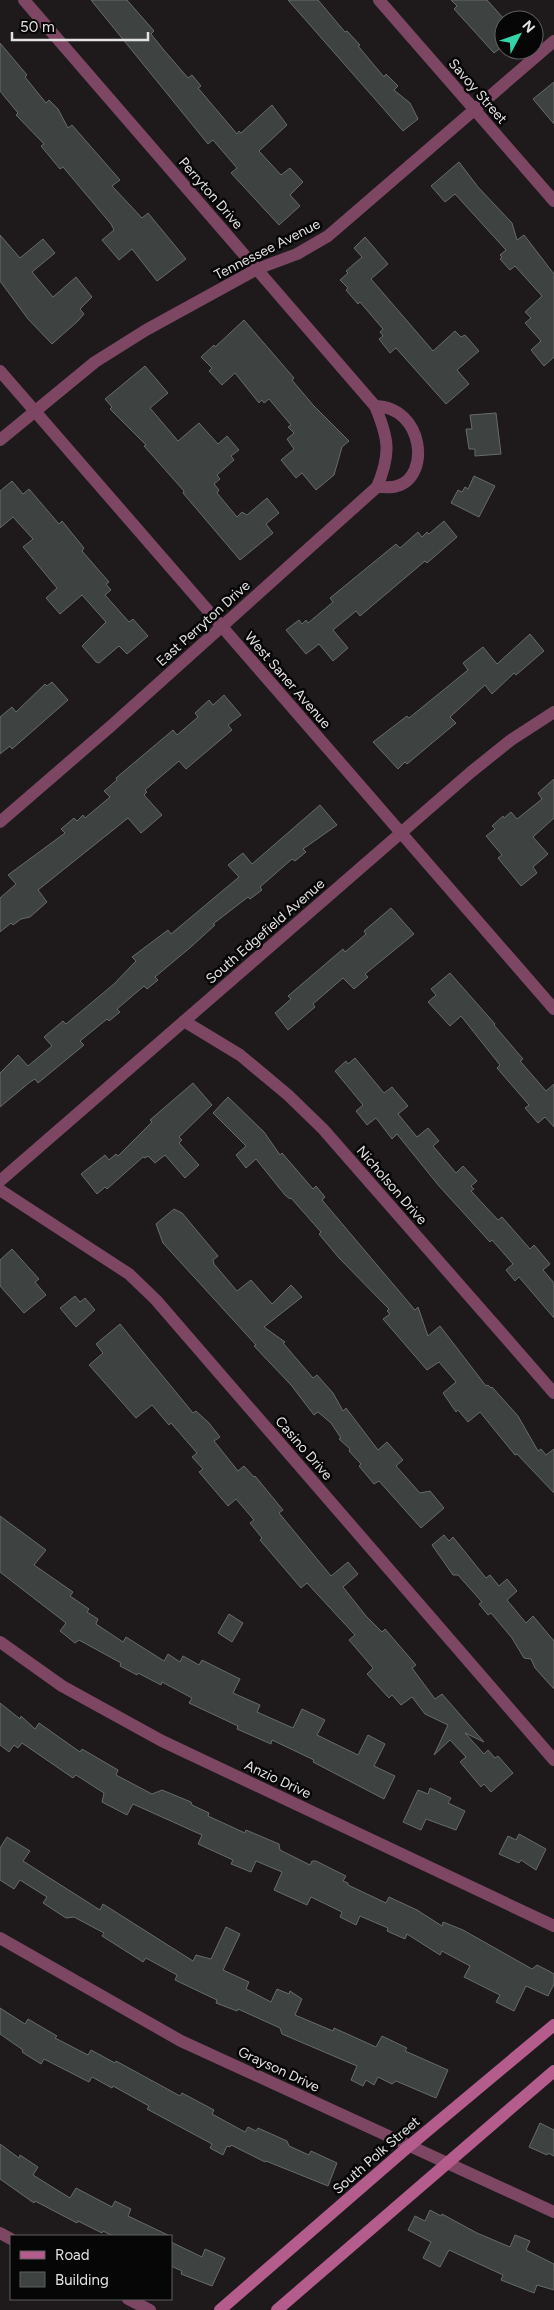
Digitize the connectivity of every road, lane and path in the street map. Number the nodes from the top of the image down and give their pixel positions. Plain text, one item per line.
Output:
1 (24, 0) edge
2 (380, 0) edge
3 (554, 41) edge
4 (474, 110) junction
5 (554, 201) edge
6 (257, 269) junction
7 (0, 371) edge
8 (375, 406) junction
9 (34, 411) junction
10 (0, 440) edge
11 (377, 487) junction
12 (222, 626) junction
13 (554, 712) edge
14 (0, 822) edge
15 (400, 834) junction
16 (554, 1008) edge
17 (184, 1021) junction
18 (0, 1181) edge
19 (0, 1190) edge
20 (554, 1393) edge
21 (0, 1642) edge
22 (554, 1760) edge
23 (554, 1926) edge
24 (0, 1938) edge
25 (554, 2025) edge
26 (554, 2071) edge
27 (408, 2147) junction
28 (447, 2165) junction
29 (554, 2212) edge
30 (130, 2300) edge
31 (150, 2310) edge
32 (220, 2310) edge
33 (277, 2310) edge

1 - 6 street, Perryton Drive
2 - 4 street, Savoy Street
3 - 4 street, Tennessee Avenue
4 - 5 street, Savoy Street
4 - 6 street, Tennessee Avenue
6 - 8 street, Perryton Drive
6 - 9 street, Tennessee Avenue
7 - 9 street, West Saner Avenue
8 - 11 street, Perryton Drive
8 - 11 street
9 - 10 street, Tennessee Avenue
9 - 12 street, West Saner Avenue
11 - 12 street, East Perryton Drive
12 - 14 street, East Perryton Drive
12 - 15 street, West Saner Avenue
13 - 15 street, South Edgefield Avenue
15 - 16 street, West Saner Avenue
15 - 17 street, South Edgefield Avenue
17 - 18 street, South Edgefield Avenue
17 - 20 street, Nicholson Drive
19 - 22 street, Casino Drive
21 - 23 street, Anzio Drive
24 - 27 street, Grayson Drive
25 - 27 main road, South Polk Street
26 - 28 main road
27 - 28 street, Grayson Drive
27 - 32 main road, South Polk Street
28 - 29 street, Grayson Drive
28 - 33 main road
30 - 31 street

